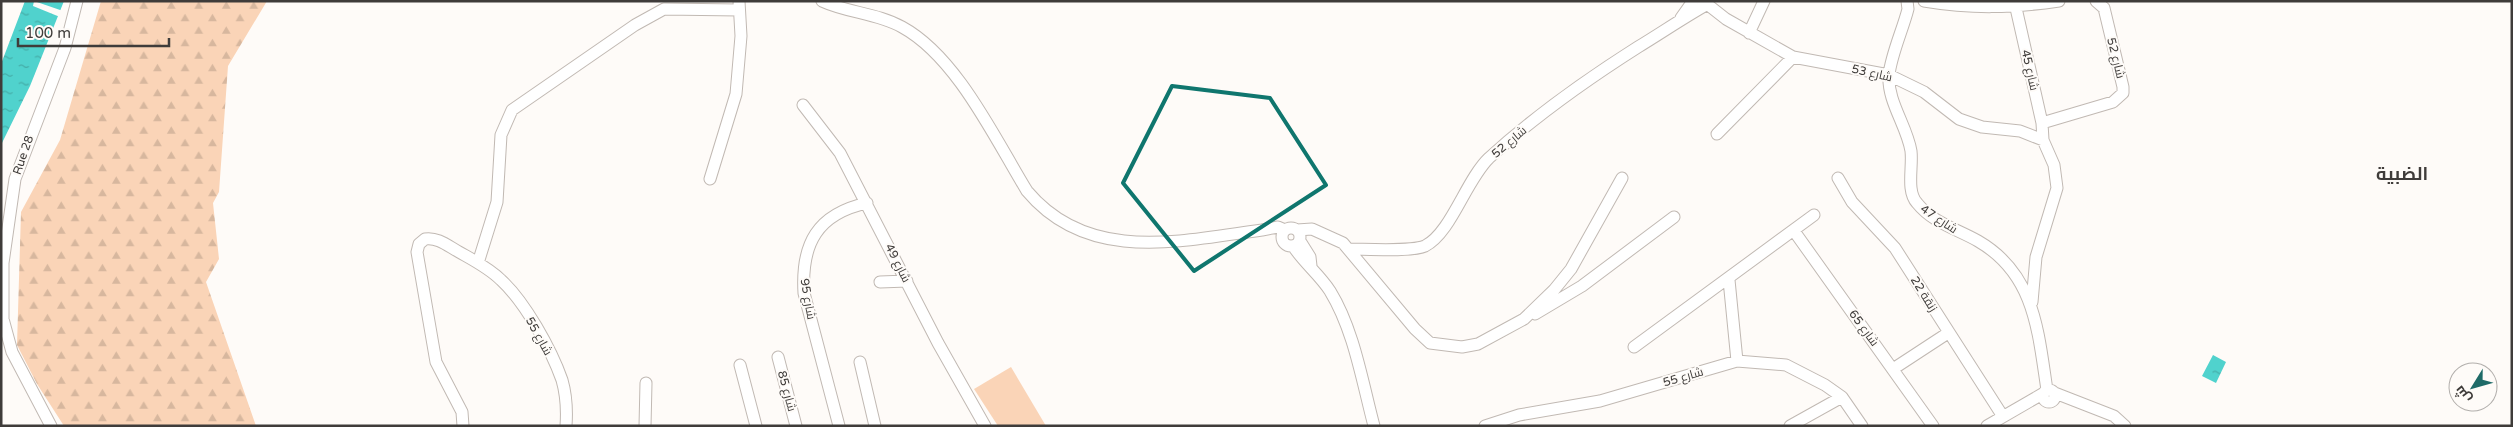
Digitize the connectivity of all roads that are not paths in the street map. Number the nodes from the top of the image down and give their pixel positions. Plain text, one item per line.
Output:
1 (76, 1) edge
2 (822, 1) edge
3 (1692, 1) edge
4 (1764, 1) edge
5 (1923, 1) edge
6 (2058, 1) edge
7 (2096, 1) edge
8 (1908, 2) edge
9 (1704, 3) edge
10 (2017, 4) edge
11 (739, 6) edge
12 (1680, 19) junction
13 (1749, 33) junction
14 (1793, 57) junction
15 (1889, 75) junction
16 (803, 105) dead end
17 (2042, 123) junction
18 (1718, 134) dead end
19 (2043, 140) junction
20 (1622, 178) dead end
21 (1838, 178) dead end
22 (710, 179) dead end
23 (867, 203) junction
24 (1814, 215) dead end
25 (1674, 216) dead end
26 (1794, 231) junction
27 (1293, 237) junction
28 (1349, 249) junction
29 (478, 263) junction
30 (1729, 280) junction
31 (907, 281) junction
32 (880, 282) dead end
33 (2032, 306) junction
34 (1524, 319) junction
35 (1948, 333) junction
36 (1634, 347) dead end
37 (778, 357) dead end
38 (1737, 361) junction
39 (860, 362) dead end
40 (740, 365) dead end
41 (1893, 369) junction
42 (646, 383) dead end
43 (2049, 395) junction
44 (1842, 397) junction
45 (2002, 415) junction
46 (50, 426) edge
47 (463, 426) edge
48 (566, 426) edge
49 (645, 426) edge
50 (756, 426) edge
51 (796, 426) edge
52 (839, 426) edge
53 (876, 426) edge
54 (985, 426) edge
55 (1374, 426) edge
56 (1485, 426) edge
57 (1790, 426) edge
58 (1862, 426) edge
59 (1933, 426) edge
60 (1987, 426) edge
61 (2125, 426) edge

1 - 46 street, Rue 28
2 - 27 street
3 - 12 street, شارع 52
4 - 13 street
5 - 8 street
5 - 10 street
6 - 10 street
7 - 17 street, شارع 52
8 - 15 street
9 - 12 street, شارع 52
9 - 13 street, شارع 53
10 - 17 street, شارع 45
11 - 22 street
11 - 29 street
12 - 28 street, شارع 52
13 - 14 street, شارع 53
14 - 15 street, شارع 53
14 - 18 street
15 - 19 street, شارع 53
15 - 33 street, شارع 47
16 - 23 street, شارع 49
17 - 19 street, شارع 45
19 - 33 street
20 - 34 street
21 - 35 street, زنقة 22
23 - 31 street, شارع 49
23 - 52 street, شارع 95
24 - 26 street
25 - 34 street
26 - 30 street
26 - 41 street, شارع 65
27 - 28 street
27 - 55 street
28 - 34 street
29 - 47 street, شارع 55
29 - 48 street, شارع 55
30 - 36 street
30 - 38 street
31 - 32 street
31 - 54 street, شارع 49
33 - 43 street
35 - 41 street
35 - 45 street, زنقة 22
37 - 51 street, شارع 85
38 - 44 street, شارع 55
38 - 56 street, شارع 55
39 - 53 street
40 - 50 street
41 - 59 street, شارع 65
42 - 49 street
43 - 45 street
43 - 61 street
44 - 57 street
44 - 58 street, شارع 55
45 - 60 street

